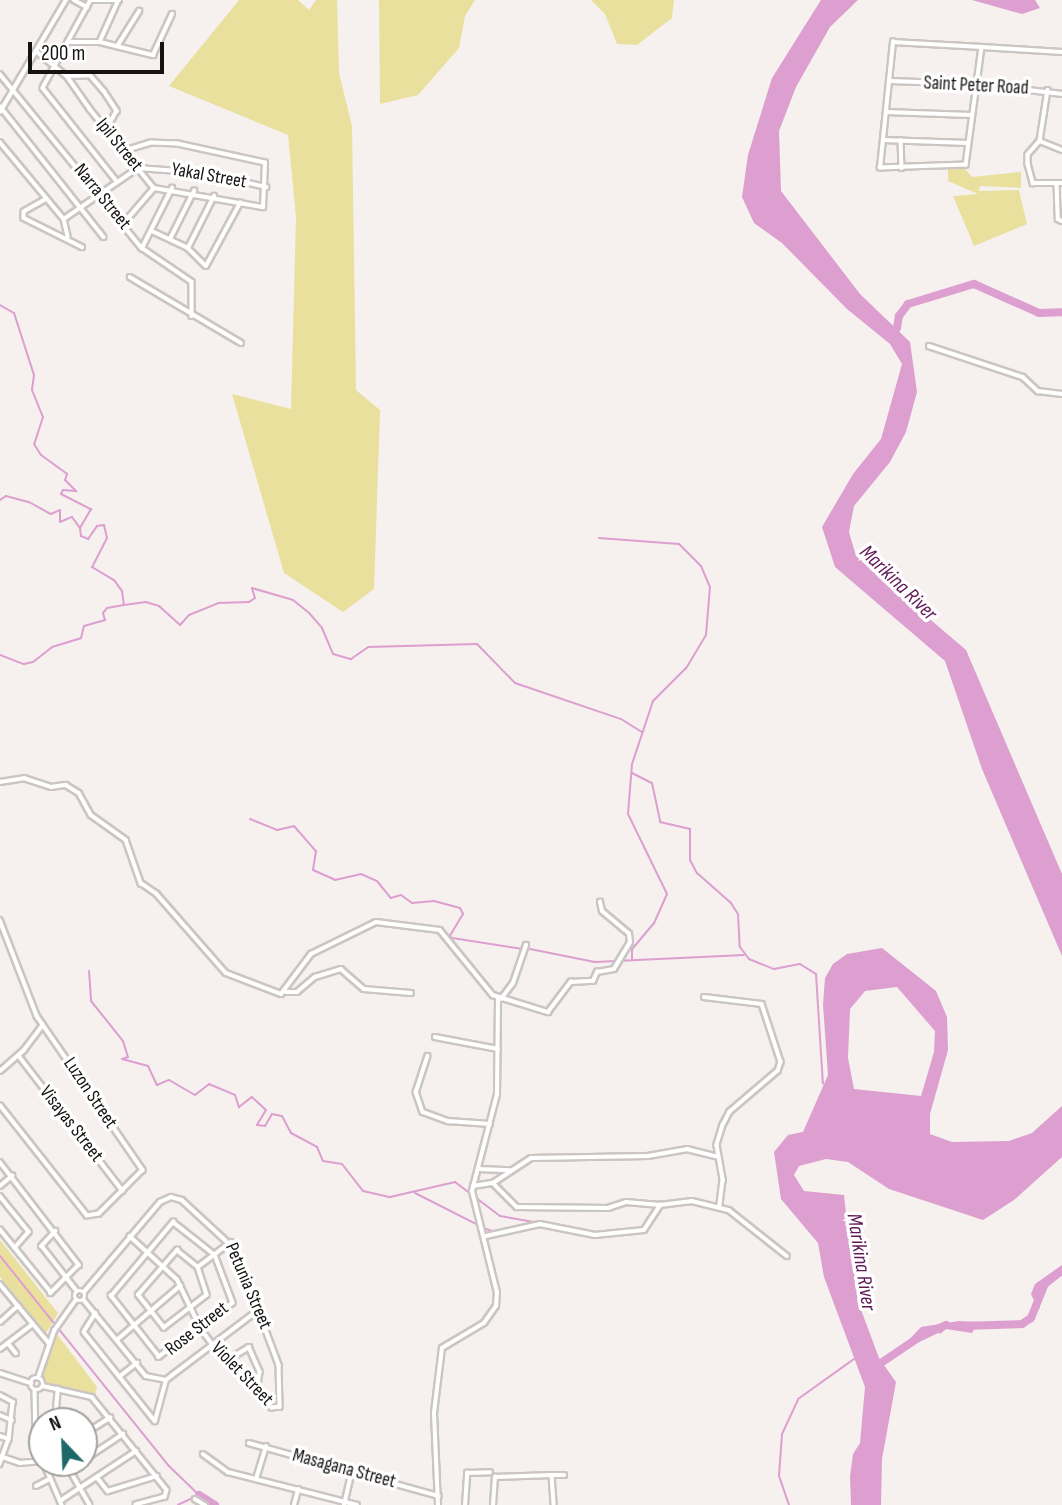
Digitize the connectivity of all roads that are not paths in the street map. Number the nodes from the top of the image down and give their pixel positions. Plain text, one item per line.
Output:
1 (66, 0) edge
2 (74, 0) edge
3 (91, 0) edge
4 (87, 7) junction
5 (139, 11) dead end
6 (172, 14) dead end
7 (68, 42) junction
8 (100, 42) junction
9 (118, 45) junction
10 (982, 47) junction
11 (36, 51) junction
12 (1062, 52) edge
13 (55, 64) junction
14 (0, 74) edge
15 (67, 76) junction
16 (890, 81) junction
17 (976, 84) junction
18 (15, 88) junction
19 (1048, 90) junction
20 (1062, 94) edge
21 (1, 109) edge
22 (886, 113) junction
23 (971, 115) junction
24 (107, 130) junction
25 (883, 140) junction
26 (901, 140) junction
27 (1040, 141) junction
28 (0, 142) edge
29 (968, 143) junction
30 (1062, 150) edge
31 (124, 151) junction
32 (902, 167) junction
33 (138, 168) junction
34 (116, 180) junction
35 (1060, 183) edge
36 (266, 187) junction
37 (154, 188) junction
38 (172, 188) junction
39 (194, 191) junction
40 (98, 193) junction
41 (214, 197) junction
42 (47, 199) junction
43 (240, 203) junction
44 (81, 207) junction
45 (64, 219) junction
46 (1062, 221) edge
47 (124, 224) junction
48 (152, 231) junction
49 (68, 237) junction
50 (104, 237) dead end
51 (170, 240) junction
52 (82, 247) dead end
53 (142, 248) junction
54 (188, 248) junction
55 (130, 277) dead end
56 (192, 316) junction
57 (241, 343) dead end
58 (929, 346) dead end
59 (1062, 394) edge
60 (0, 782) edge
61 (600, 902) dead end
62 (0, 920) edge
63 (527, 945) dead end
64 (286, 992) junction
65 (411, 993) dead end
66 (704, 997) dead end
67 (500, 998) junction
68 (43, 1025) junction
69 (435, 1037) dead end
70 (498, 1049) junction
71 (19, 1056) junction
72 (428, 1056) dead end
73 (0, 1071) edge
74 (0, 1107) edge
75 (490, 1124) junction
76 (718, 1157) junction
77 (0, 1162) edge
78 (478, 1169) junction
79 (510, 1170) junction
80 (12, 1176) junction
81 (493, 1183) junction
82 (0, 1186) edge
83 (473, 1186) junction
84 (123, 1191) junction
85 (0, 1196) edge
86 (660, 1205) junction
87 (720, 1205) junction
88 (0, 1230) edge
89 (56, 1231) junction
90 (486, 1236) junction
91 (130, 1237) junction
92 (232, 1242) junction
93 (15, 1248) junction
94 (146, 1250) junction
95 (215, 1255) junction
96 (787, 1256) dead end
97 (163, 1265) junction
98 (198, 1267) junction
99 (67, 1279) junction
100 (0, 1284) edge
101 (180, 1286) junction
102 (5, 1291) junction
103 (77, 1291) junction
104 (84, 1292) junction
105 (0, 1295) edge
106 (76, 1300) junction
107 (84, 1300) junction
108 (18, 1306) junction
109 (260, 1309) junction
110 (190, 1311) junction
111 (96, 1313) junction
112 (149, 1313) junction
113 (0, 1322) edge
114 (33, 1324) junction
115 (135, 1326) junction
116 (200, 1328) junction
117 (118, 1339) junction
118 (8, 1343) junction
119 (49, 1343) junction
120 (212, 1345) junction
121 (0, 1349) edge
122 (16, 1353) dead end
123 (225, 1361) junction
124 (137, 1363) junction
125 (0, 1373) edge
126 (119, 1377) junction
127 (38, 1378) junction
128 (166, 1380) junction
129 (31, 1383) junction
130 (43, 1386) junction
131 (58, 1389) junction
132 (34, 1390) junction
133 (257, 1391) junction
134 (0, 1395) edge
135 (34, 1407) edge
136 (56, 1407) edge
137 (280, 1407) joint
138 (0, 1415) edge
139 (110, 1418) junction
140 (12, 1420) junction
141 (98, 1425) edge
142 (124, 1434) junction
143 (0, 1436) edge
144 (9, 1439) junction
145 (249, 1443) dead end
146 (266, 1447) junction
147 (98, 1451) edge
148 (136, 1451) junction
149 (203, 1454) dead end
150 (1, 1457) edge
151 (28, 1462) edge
152 (0, 1464) edge
153 (352, 1471) junction
154 (490, 1472) dead end
155 (552, 1475) junction
156 (564, 1475) dead end
157 (98, 1476) edge
158 (157, 1476) junction
159 (47, 1477) edge
160 (73, 1477) edge
161 (97, 1477) joint
162 (48, 1480) junction
163 (256, 1480) junction
164 (36, 1486) dead end
165 (79, 1489) junction
166 (298, 1490) junction
167 (439, 1496) junction
168 (195, 1499) dead end
169 (61, 1503) edge
170 (345, 1503) edge
171 (554, 1504) edge
172 (90, 1505) edge
173 (136, 1505) edge
174 (205, 1505) edge
175 (294, 1505) edge
176 (357, 1505) edge
177 (438, 1505) edge
178 (465, 1505) edge
179 (493, 1505) edge

1 - 11 street
2 - 4 street
3 - 4 street
3 - 8 street
4 - 7 street
5 - 9 street
6 - 9 street
7 - 8 street
7 - 13 street
8 - 9 street
10 - 12 street
10 - 16 street
10 - 17 street
11 - 13 street, Ipil Street
11 - 18 street
13 - 15 street, Ipil Street
13 - 34 street
14 - 18 street, Narra Street
15 - 24 street, Ipil Street
15 - 24 street
16 - 17 street, Saint Peter Road
16 - 22 street
17 - 19 street, Saint Peter Road
17 - 23 street
18 - 21 street
18 - 40 street, Narra Street
19 - 20 street, Saint Peter Road
19 - 27 street
21 - 44 street
22 - 23 street
22 - 25 street
23 - 29 street
24 - 31 street, Ipil Street
25 - 26 street
25 - 32 street
26 - 29 street
26 - 32 street
27 - 30 street
27 - 35 street
28 - 42 street
29 - 32 street
31 - 33 street, Ipil Street
31 - 36 street
33 - 34 street
33 - 36 street, Yakal Street
33 - 37 street, Ipil Street
34 - 40 street
35 - 46 street
36 - 43 street, Ipil Street
37 - 38 street, Ipil Street
37 - 47 street
38 - 39 street, Ipil Street
38 - 48 street
39 - 41 street, Ipil Street
39 - 51 street
40 - 44 street
40 - 47 street, Narra Street
41 - 43 street, Ipil Street
41 - 54 street
42 - 45 street
42 - 49 street
43 - 54 street
44 - 45 street
44 - 50 street
45 - 49 street
47 - 53 street, Narra Street
48 - 51 street
48 - 53 street
49 - 52 street
51 - 54 street
53 - 56 street, Narra Street
55 - 56 street
56 - 57 street
58 - 59 street
60 - 64 street
61 - 67 street
62 - 68 street, Luzon Street
63 - 67 street
64 - 65 street
64 - 67 street
66 - 76 street
67 - 70 street
68 - 71 street
68 - 84 street, Luzon Street
69 - 70 street
70 - 75 street
71 - 73 street
71 - 84 street, Visayas Street
72 - 75 street
74 - 84 street
75 - 78 street
76 - 79 street
76 - 87 street
77 - 80 street
78 - 79 street
78 - 83 street
79 - 81 street
80 - 82 street
80 - 89 street
81 - 83 street
81 - 86 street
83 - 90 street
85 - 93 street
86 - 87 street
86 - 90 street
87 - 96 street
88 - 93 street
89 - 99 street
89 - 99 street
90 - 167 street
91 - 92 street, Petunia Street
91 - 94 street, Violet Street
91 - 104 street, Petunia Street
92 - 95 street
92 - 109 street, Petunia Street
93 - 99 street
94 - 95 street, Rose Street
94 - 97 street, Violet Street
94 - 115 street, Rose Street
95 - 98 street
95 - 116 street, Rose Street
97 - 98 street
97 - 101 street, Violet Street
97 - 112 street
98 - 110 street
99 - 103 street
100 - 102 street
101 - 110 street, Violet Street
101 - 112 street
102 - 105 street
102 - 108 street
103 - 104 street
103 - 106 street
104 - 107 street
106 - 107 street
106 - 119 street
107 - 111 street
108 - 113 street
108 - 114 street
109 - 120 street
109 - 137 street, Petunia Street
110 - 112 street
110 - 116 street, Violet Street
111 - 117 street
111 - 126 street
112 - 115 street
114 - 118 street
114 - 119 street
115 - 116 street, Rose Street
115 - 117 street
116 - 120 street, Violet Street
117 - 124 street
118 - 121 street
118 - 122 street
119 - 127 street
120 - 123 street, Violet Street
120 - 128 street
123 - 133 street, Violet Street
123 - 133 street
124 - 126 street
124 - 128 street
125 - 129 street
126 - 128 street
127 - 129 street
127 - 130 street
129 - 132 street
130 - 131 street
130 - 132 street
131 - 136 street
131 - 139 street
132 - 135 street
133 - 137 street, Violet Street
134 - 140 street
138 - 140 street
139 - 141 street
139 - 142 street
140 - 144 street
142 - 147 street
142 - 148 street
143 - 144 street
144 - 150 street
145 - 146 street, Masagana Street
146 - 153 street, Masagana Street
146 - 163 street
148 - 157 street
148 - 158 street
149 - 163 street
150 - 151 street
150 - 152 street
153 - 167 street, Masagana Street
153 - 170 street
154 - 178 street
155 - 156 street
155 - 171 street
155 - 179 street
158 - 161 street
158 - 173 street
159 - 162 street
160 - 165 street
161 - 165 street
162 - 164 street
162 - 169 street
163 - 166 street
165 - 169 street
165 - 172 street
166 - 170 street
166 - 175 street
167 - 177 street
168 - 174 street
170 - 176 street

